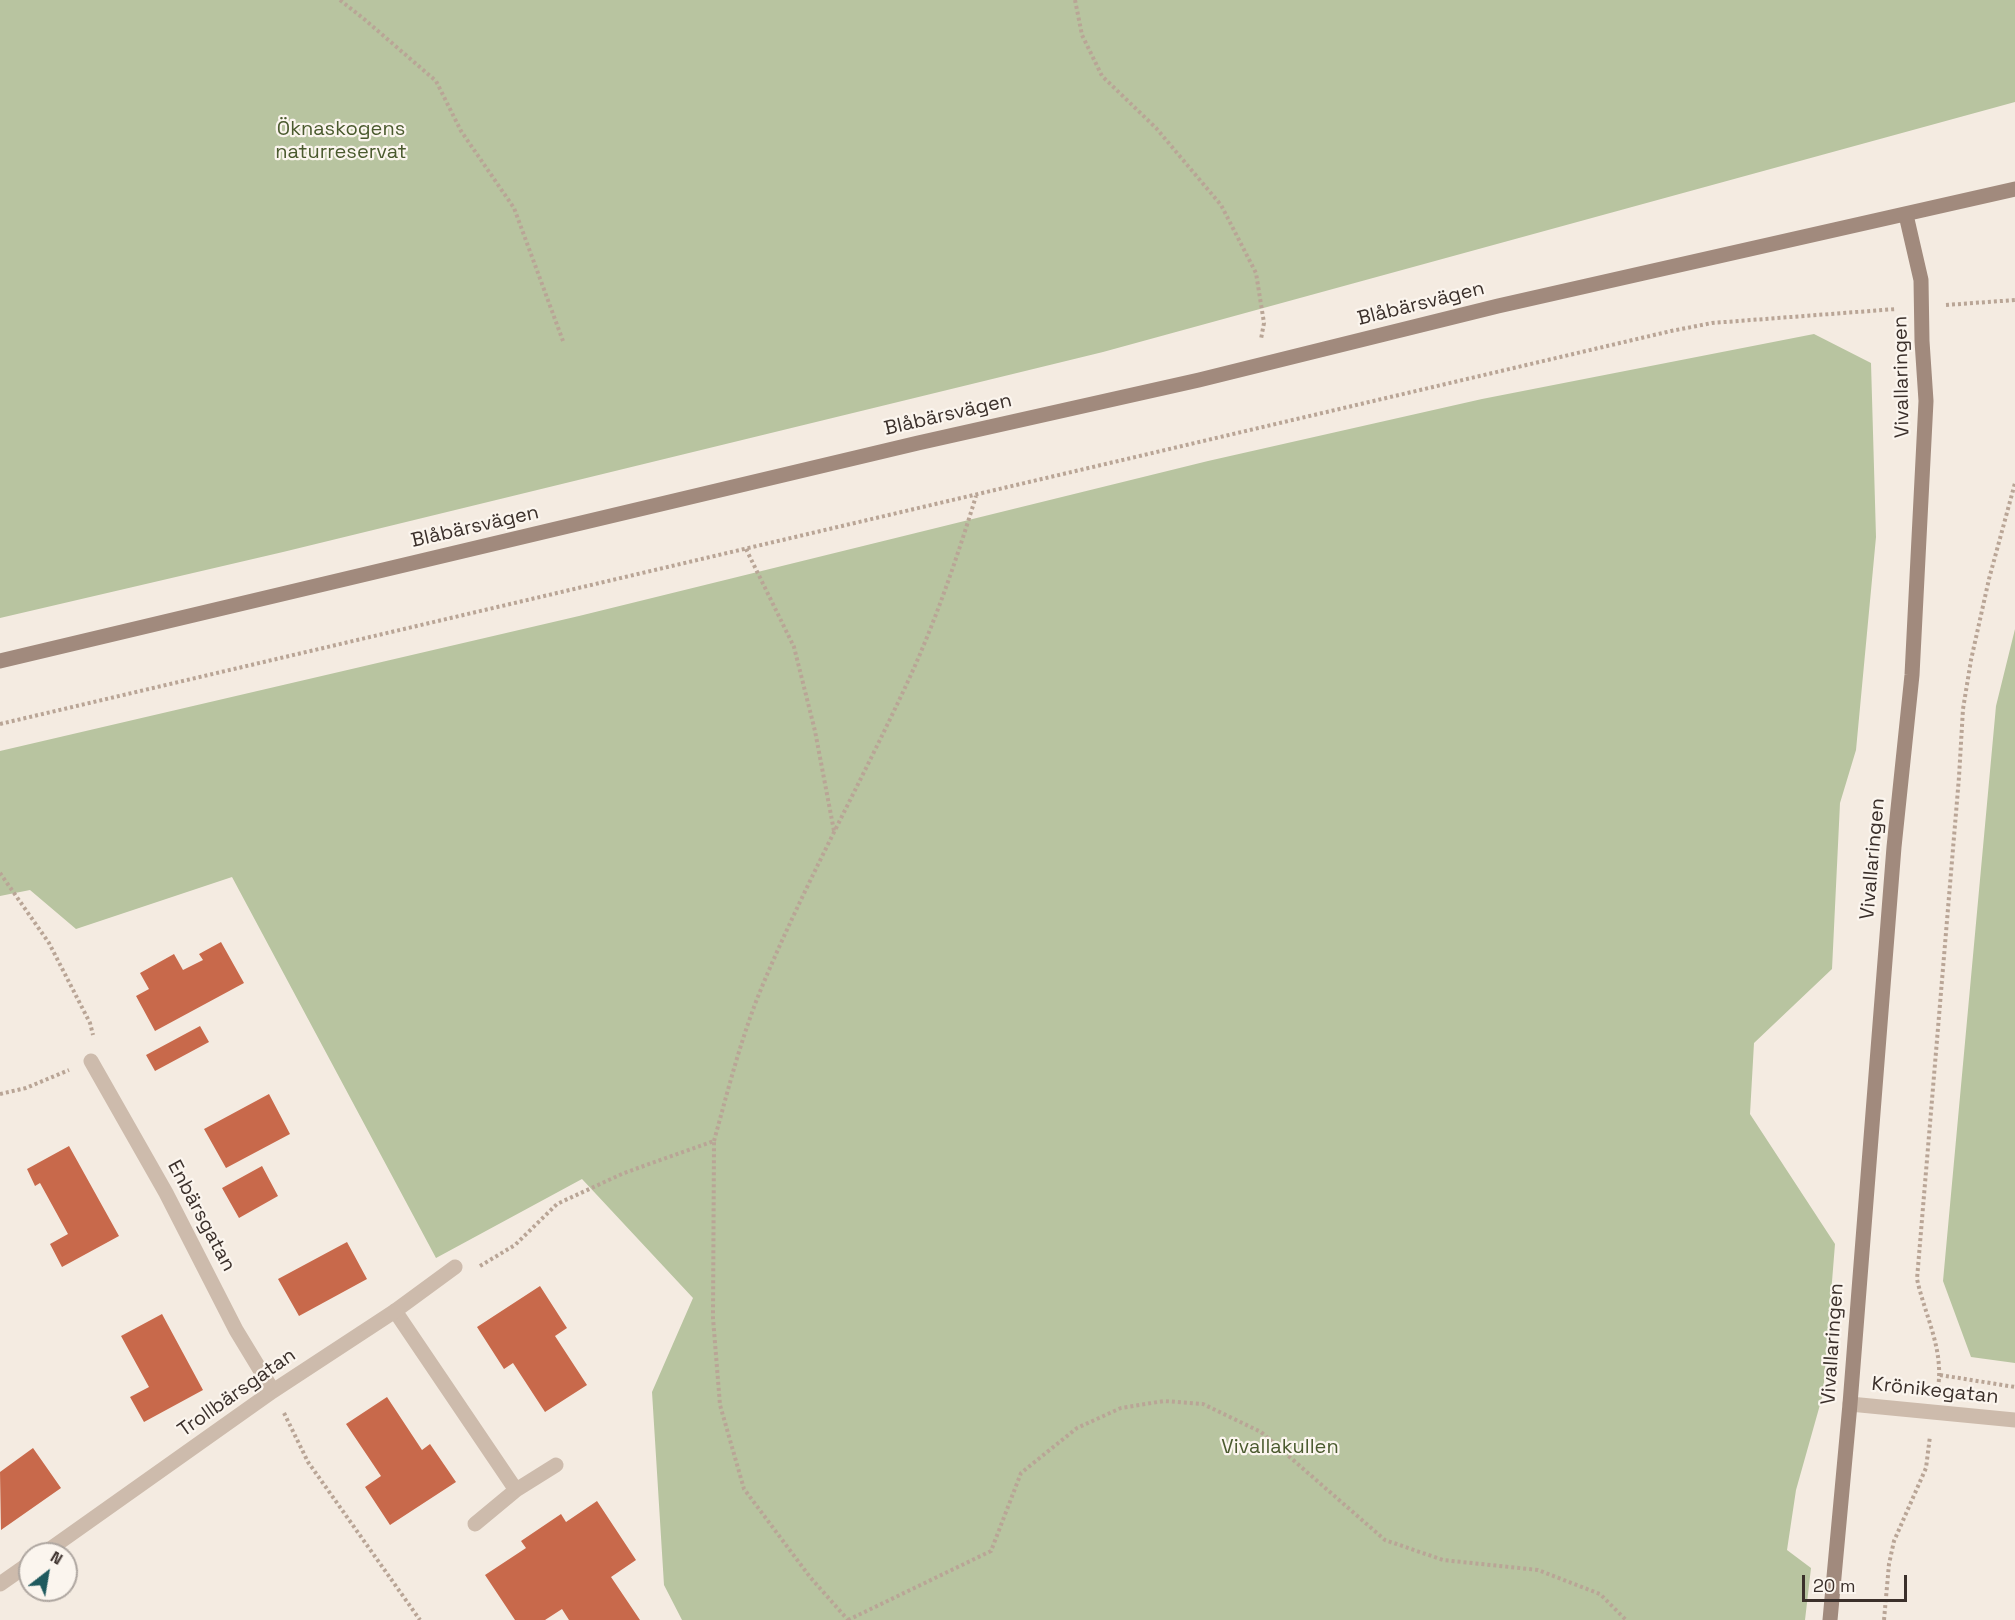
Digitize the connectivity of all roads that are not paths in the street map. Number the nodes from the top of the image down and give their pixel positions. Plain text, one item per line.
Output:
1 (2015, 189) edge
2 (1906, 215) junction
3 (0, 661) edge
4 (91, 1061) road end
5 (455, 1267) road end
6 (395, 1311) junction
7 (273, 1391) junction
8 (1850, 1404) junction
9 (2015, 1419) edge
10 (556, 1465) dead end
11 (516, 1490) junction
12 (475, 1524) dead end
13 (61, 1542) edge
14 (18, 1571) edge
15 (0, 1584) edge
16 (1830, 1620) edge

1 - 2 street
2 - 3 street, Blåbärsvägen
2 - 8 street, Vivallaringen
4 - 7 street, Enbärsgatan
5 - 6 street, Trollbärsgatan
6 - 7 street, Trollbärsgatan
6 - 11 street
7 - 13 street, Trollbärsgatan
8 - 9 street, Krönikegatan
8 - 16 street, Vivallaringen
10 - 11 street
11 - 12 street
14 - 15 street

